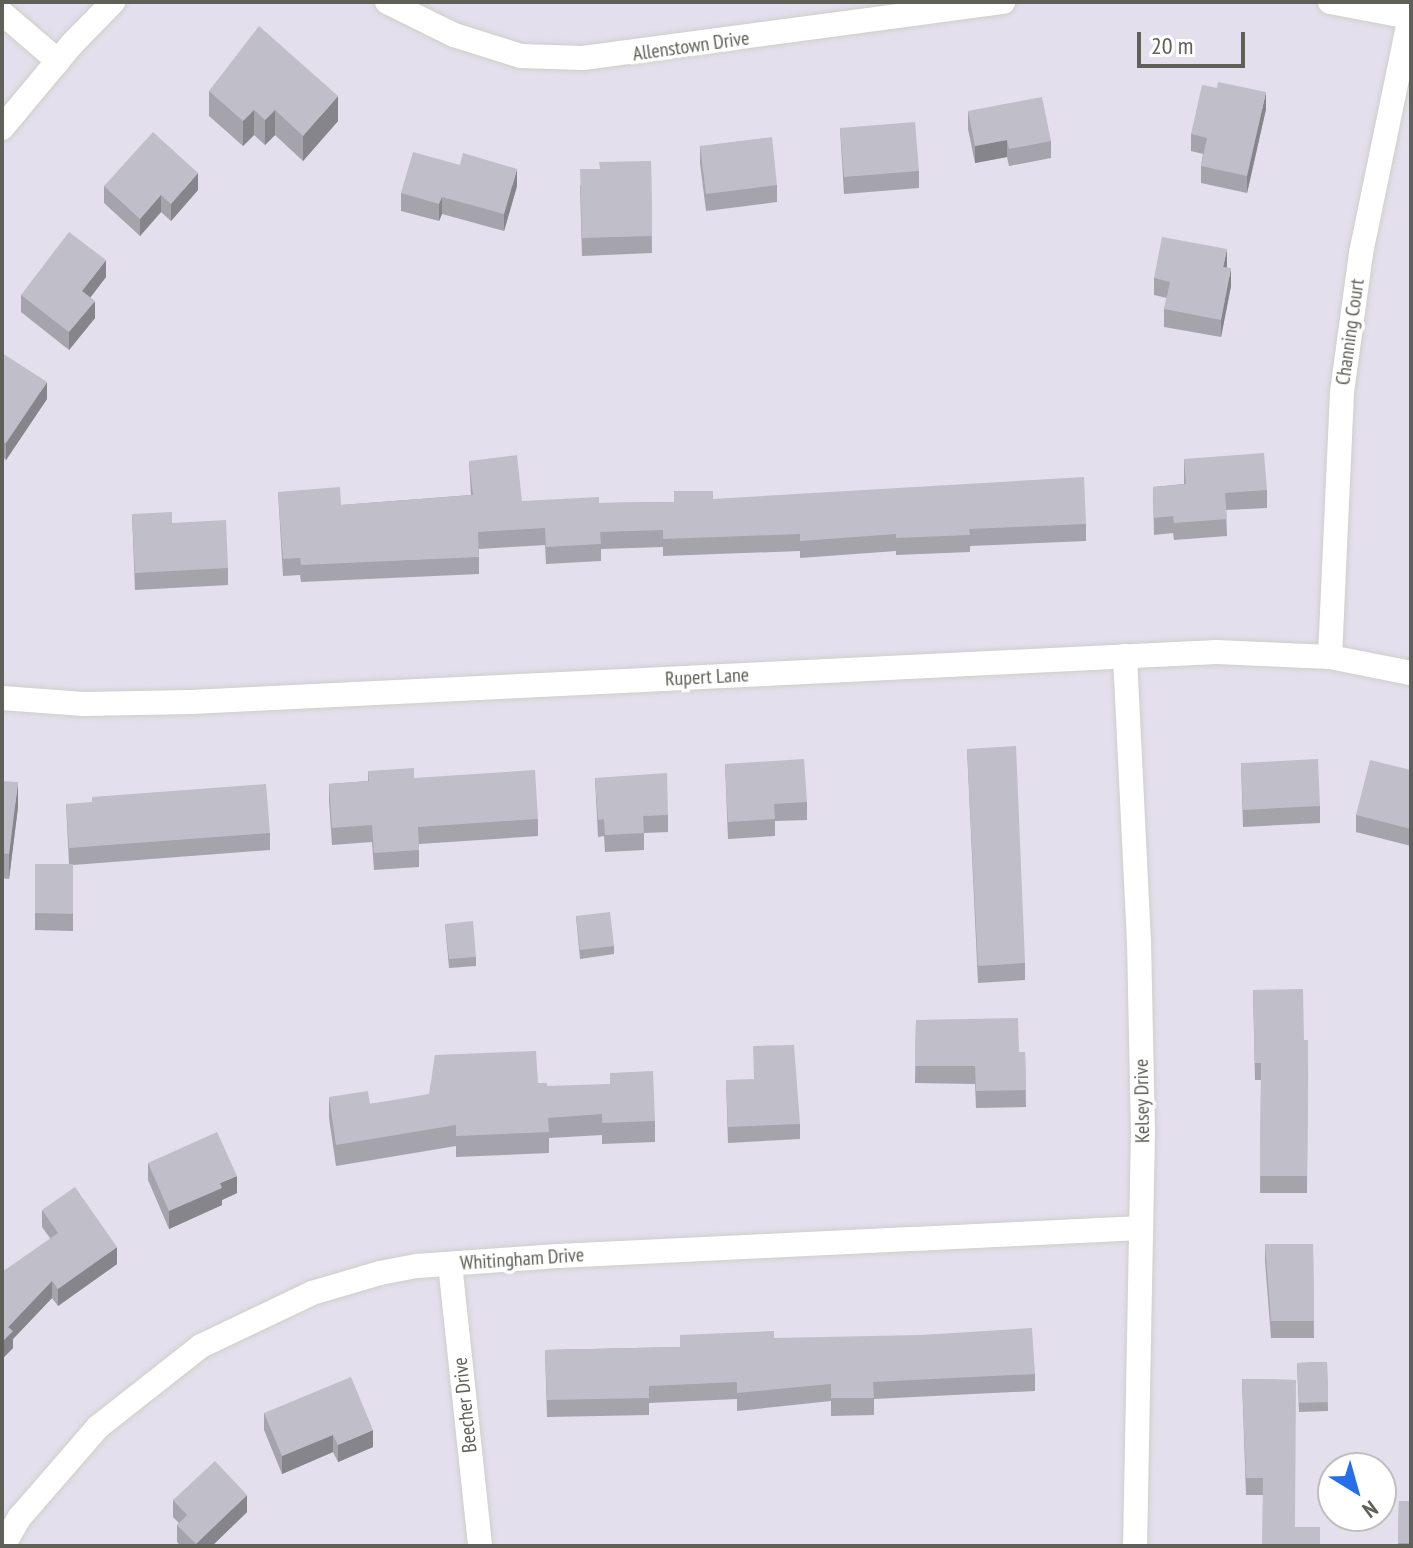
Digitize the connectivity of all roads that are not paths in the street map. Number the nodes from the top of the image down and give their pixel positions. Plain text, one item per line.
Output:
1 (113, 2) edge
2 (387, 2) edge
3 (1003, 2) edge
4 (1330, 2) edge
5 (2, 13) edge
6 (1410, 15) edge
7 (58, 61) junction
8 (2, 128) edge
9 (1125, 656) junction
10 (1330, 657) junction
11 (1411, 673) edge
12 (2, 698) edge
13 (1141, 1228) junction
14 (450, 1264) junction
15 (3, 1546) edge
16 (480, 1546) edge
17 (1135, 1546) edge

1 - 7 street
2 - 3 street, Allenstown Drive
4 - 6 street
5 - 7 street
6 - 10 street, Channing Court
7 - 8 street
9 - 10 street, Rupert Lane
9 - 12 street, Rupert Lane
9 - 13 street, Kelsey Drive
10 - 11 street, Rupert Lane
13 - 14 street, Whitingham Drive
13 - 17 street, Kelsey Drive
14 - 15 street, Whitingham Drive
14 - 16 street, Beecher Drive

